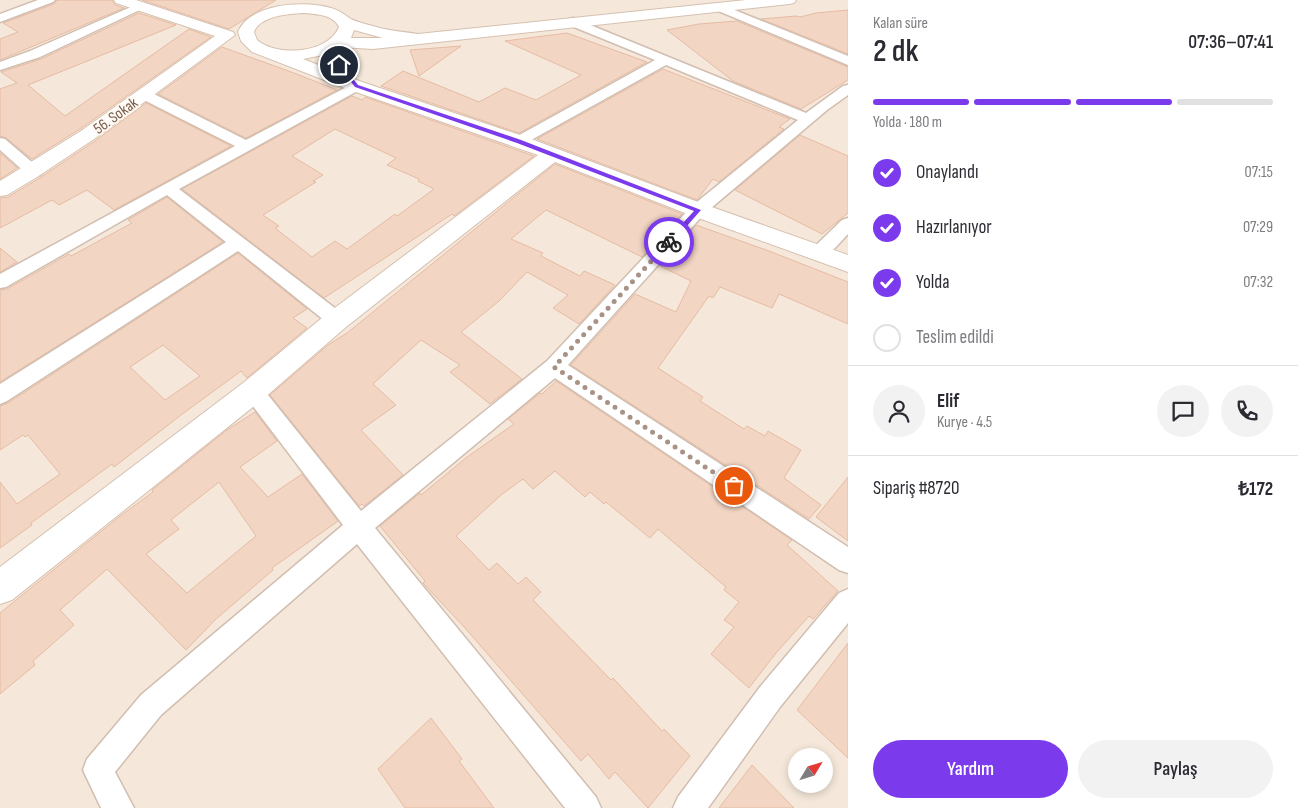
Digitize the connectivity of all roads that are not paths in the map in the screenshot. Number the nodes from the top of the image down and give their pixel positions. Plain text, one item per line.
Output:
1 (49, 0) edge
2 (121, 0) edge
3 (789, 0) edge
4 (294, 3) edge
5 (140, 6) junction
6 (720, 8) junction
7 (344, 13) junction
8 (0, 18) edge
9 (258, 19) junction
10 (573, 22) junction
11 (228, 35) junction
12 (418, 39) junction
13 (262, 50) junction
14 (339, 52) junction
15 (664, 61) junction
16 (848, 61) edge
17 (0, 66) edge
18 (356, 86) junction
19 (848, 90) edge
20 (145, 95) junction
21 (809, 119) junction
22 (519, 141) junction
23 (0, 142) edge
24 (247, 146) junction
25 (552, 154) junction
26 (34, 172) junction
27 (168, 188) junction
28 (0, 190) edge
29 (698, 210) junction
30 (848, 224) edge
31 (238, 243) junction
32 (818, 253) junction
33 (848, 264) edge
34 (0, 282) edge
35 (337, 320) junction
36 (554, 367) junction
37 (253, 391) junction
38 (0, 395) edge
39 (358, 527) junction
40 (848, 561) edge
41 (0, 588) edge
42 (848, 602) edge
43 (118, 808) edge
44 (585, 808) edge
45 (689, 808) edge

1 - 8 street
2 - 5 main road
3 - 6 main road
4 - 7 main road, 56. Sokak
4 - 9 main road, 56. Sokak
5 - 11 main road
5 - 17 street
6 - 10 main road
6 - 16 street
7 - 12 main road, 56. Sokak
7 - 14 main road
9 - 11 main road, 56. Sokak
9 - 13 main road
10 - 12 main road
10 - 15 street
11 - 13 main road
11 - 20 main road, 56. Sokak
12 - 14 main road
13 - 14 main road
13 - 18 main road
14 - 18 main road
15 - 21 street
15 - 22 street
18 - 22 main road
18 - 24 street
19 - 21 street
20 - 24 street
20 - 26 main road, 56. Sokak
21 - 29 street
22 - 25 main road
23 - 26 street
24 - 27 street
25 - 29 main road
25 - 35 main road
26 - 28 main road, 56. Sokak
27 - 31 street
27 - 34 street
29 - 32 main road
29 - 36 street
30 - 32 street
31 - 35 street
31 - 38 street
32 - 33 main road
35 - 37 main road
36 - 39 street
36 - 40 street
37 - 39 street
37 - 41 main road
39 - 43 street
39 - 44 street
42 - 45 street

